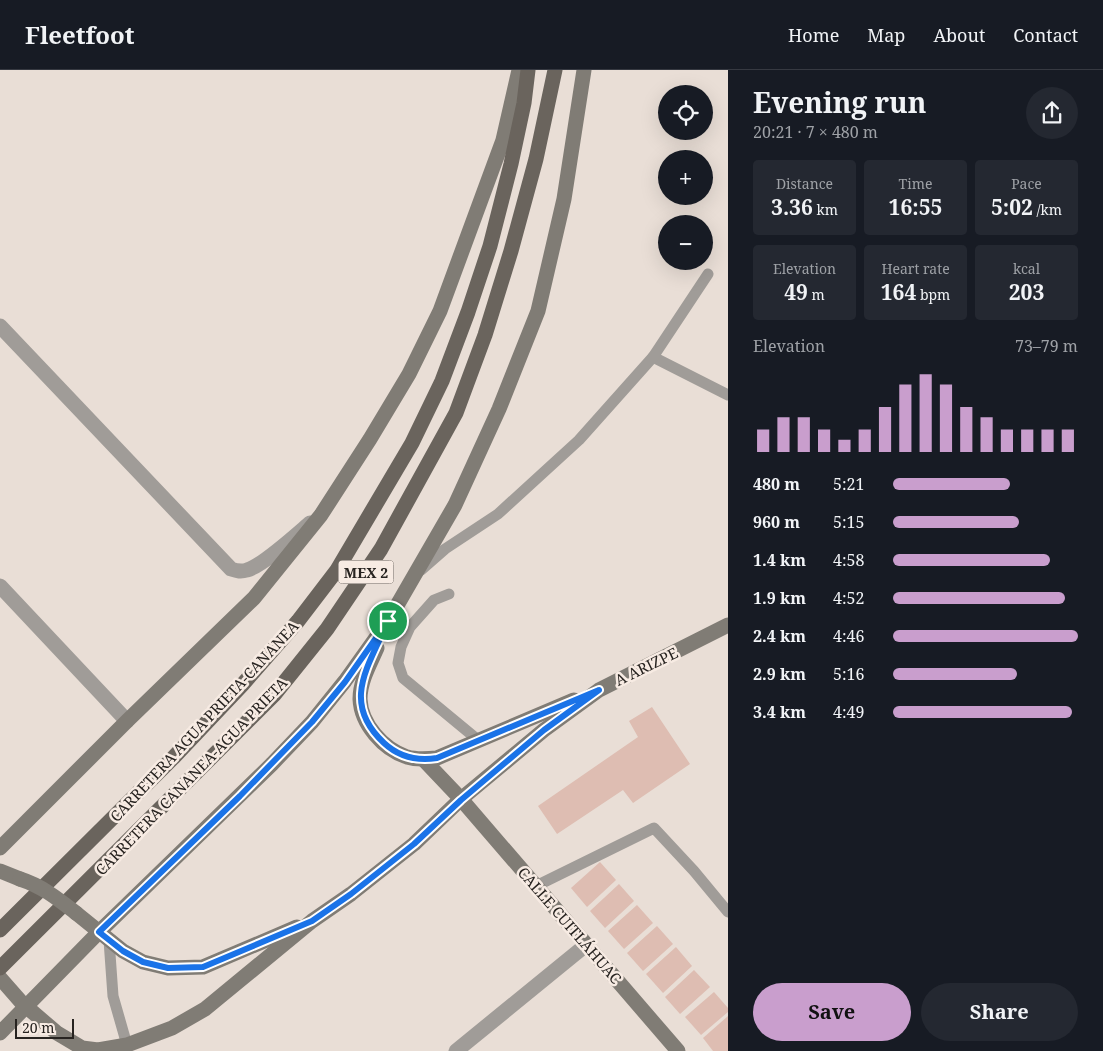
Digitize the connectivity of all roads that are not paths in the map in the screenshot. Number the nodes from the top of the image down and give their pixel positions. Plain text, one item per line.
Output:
1 (519, 70) edge
2 (528, 70) edge
3 (554, 70) edge
4 (584, 70) edge
5 (708, 274) dead end
6 (0, 326) edge
7 (653, 357) junction
8 (728, 395) edge
9 (321, 515) junction
10 (411, 580) junction
11 (0, 586) edge
12 (449, 594) dead end
13 (388, 621) junction
14 (728, 625) edge
15 (599, 690) junction
16 (127, 721) junction
17 (478, 740) junction
18 (424, 760) junction
19 (461, 800) junction
20 (0, 848) edge
21 (0, 871) edge
22 (536, 886) junction
23 (728, 912) edge
24 (312, 921) junction
25 (0, 930) edge
26 (104, 936) junction
27 (586, 946) junction
28 (0, 968) edge
29 (4, 982) edge
30 (26, 1006) junction
31 (0, 1033) edge
32 (82, 1048) junction
33 (126, 1048) edge
34 (67, 1051) edge
35 (456, 1051) edge
36 (678, 1051) edge

1 - 9 street
2 - 25 main road, CARRETERA AGUA PRIETA-CANANEA / MEX 2
3 - 28 main road, CARRETERA CANANEA-AGUA PRIETA / MEX 2
4 - 10 street
5 - 7 lane
6 - 9 street
7 - 8 lane
7 - 10 lane
9 - 16 street
10 - 13 street
11 - 16 street
12 - 17 lane
13 - 18 street
13 - 26 street
14 - 15 street, A ARIZPE
15 - 17 street
15 - 19 street, A ARIZPE
16 - 20 street
17 - 18 street
18 - 19 street, CALLE CUITLÁHUAC
19 - 22 street, CALLE CUITLÁHUAC
19 - 24 street, A ARIZPE
21 - 26 street, bridge
22 - 23 lane
22 - 27 street, CALLE CUITLÁHUAC
24 - 26 street
24 - 33 street
26 - 30 street
26 - 33 lane
27 - 35 street
27 - 36 street, CALLE CUITLÁHUAC
29 - 30 street
30 - 31 street
30 - 32 street
32 - 33 street
32 - 34 street

